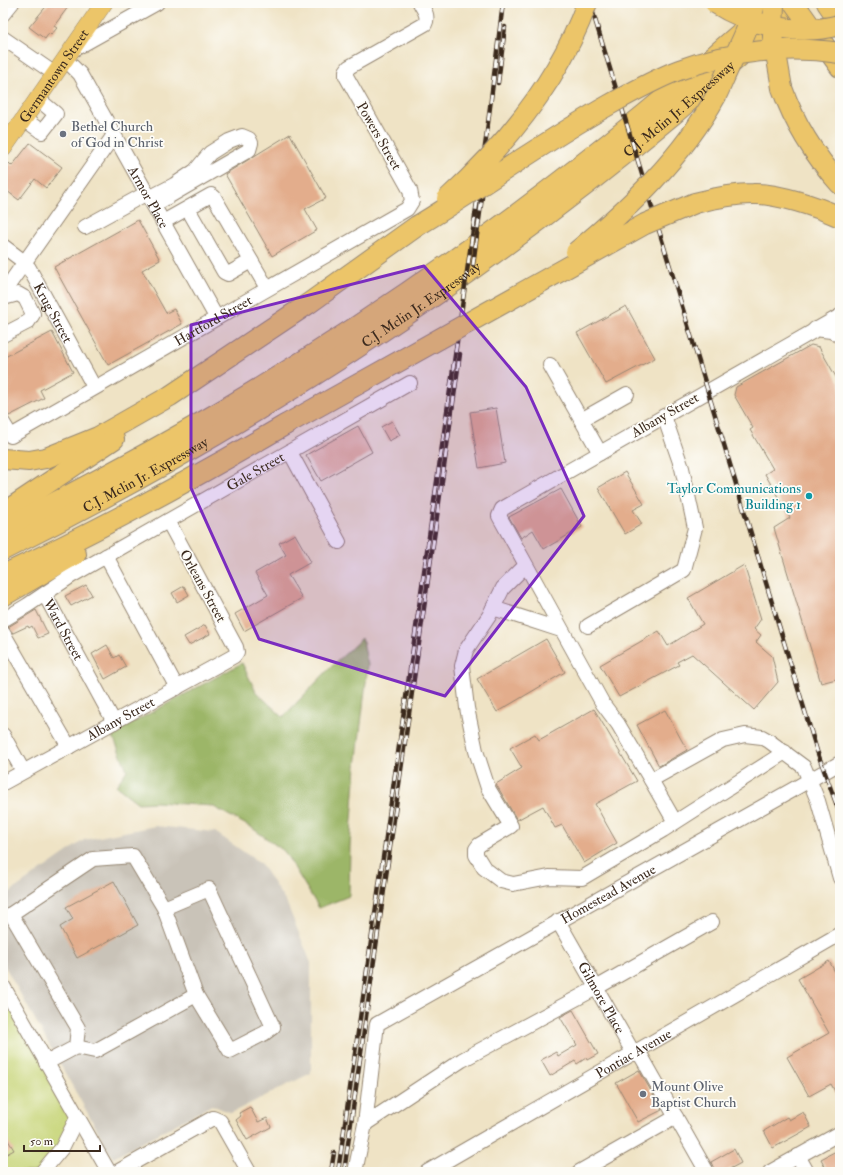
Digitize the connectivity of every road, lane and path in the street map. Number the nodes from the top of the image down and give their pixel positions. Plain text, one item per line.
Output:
1 (12, 3) edge
2 (104, 3) edge
3 (157, 3) edge
4 (420, 3) edge
5 (587, 3) edge
6 (715, 3) edge
7 (755, 3) edge
8 (774, 3) edge
9 (794, 3) edge
10 (799, 3) edge
11 (3, 14) edge
12 (840, 25) edge
13 (3, 38) edge
14 (840, 53) edge
15 (68, 55) junction
16 (840, 67) edge
17 (55, 74) junction
18 (38, 99) junction
19 (24, 119) junction
20 (114, 135) junction
21 (3, 149) edge
22 (834, 177) edge
23 (150, 199) junction
24 (412, 201) joint
25 (188, 209) junction
26 (831, 213) edge
27 (163, 222) junction
28 (418, 226) junction
29 (85, 227) dead end
30 (3, 246) edge
31 (251, 261) junction
32 (23, 262) junction
33 (37, 283) junction
34 (267, 288) junction
35 (3, 294) edge
36 (18, 294) junction
37 (513, 298) junction
38 (49, 305) junction
39 (33, 314) junction
40 (840, 316) edge
41 (216, 317) junction
42 (815, 330) junction
43 (3, 335) edge
44 (840, 336) edge
45 (550, 365) dead end
46 (410, 383) dead end
47 (94, 387) junction
48 (627, 394) dead end
49 (170, 396) junction
50 (664, 416) junction
51 (581, 420) junction
52 (3, 424) edge
53 (290, 452) junction
54 (600, 453) junction
55 (3, 459) edge
56 (160, 497) junction
57 (3, 513) edge
58 (168, 521) junction
59 (3, 529) edge
60 (339, 542) dead end
61 (3, 550) edge
62 (103, 558) junction
63 (525, 566) junction
64 (3, 575) edge
65 (45, 595) junction
66 (3, 596) edge
67 (493, 608) junction
68 (3, 620) edge
69 (588, 626) dead end
70 (561, 630) junction
71 (3, 633) edge
72 (237, 652) joint
73 (177, 688) junction
74 (114, 722) junction
75 (3, 735) edge
76 (69, 747) junction
77 (785, 752) junction
78 (840, 763) edge
79 (23, 771) junction
80 (810, 778) junction
81 (651, 780) junction
82 (3, 782) edge
83 (674, 822) junction
84 (840, 878) edge
85 (164, 908) junction
86 (558, 921) junction
87 (712, 922) dead end
88 (840, 934) edge
89 (3, 986) edge
90 (596, 988) junction
91 (196, 995) junction
92 (76, 1047) junction
93 (634, 1054) junction
94 (46, 1063) junction
95 (676, 1117) junction
96 (78, 1118) junction
97 (365, 1124) junction
98 (840, 1133) edge
99 (798, 1156) junction
100 (42, 1172) edge
101 (109, 1172) edge
102 (117, 1172) edge
103 (249, 1172) edge
104 (355, 1172) edge
105 (427, 1172) edge
106 (579, 1172) edge
107 (707, 1172) edge
108 (770, 1172) edge
109 (807, 1172) edge

1 - 11 street
2 - 15 main road, Germantown Street
3 - 15 street
4 - 24 street, Powers Street
5 - 28 highway, bridge
6 - 12 highway, bridge
7 - 37 highway, bridge
8 - 22 highway, bridge
8 - 59 highway, C.J. Mclin Jr. Expressway
9 - 16 highway, bridge
10 - 61 highway, C.J. Mclin Jr. Expressway
13 - 17 street
14 - 28 highway, bridge
15 - 17 main road, Germantown Street
15 - 20 street, Armor Place
17 - 18 main road, Germantown Street
18 - 19 main road, Germantown Street
18 - 19 street
19 - 21 main road, Germantown Street
20 - 23 street, Armor Place
20 - 32 street
23 - 23 street
23 - 27 street, Armor Place
23 - 29 street
24 - 34 street, Hartford Street
25 - 27 street
25 - 31 street
25 - 31 street
26 - 37 highway, bridge
27 - 41 street, Armor Place
28 - 49 highway
30 - 32 street, Krug Street
31 - 34 street
32 - 33 street, Krug Street
32 - 35 street
33 - 36 street
33 - 38 street, Krug Street
34 - 41 street, Hartford Street
35 - 36 street
36 - 39 street
37 - 56 highway, bridge
38 - 39 street
38 - 47 street, Krug Street
39 - 43 street
40 - 42 street, Albany Street
41 - 47 street, Hartford Street
42 - 44 street
42 - 50 street, Albany Street
45 - 51 street
46 - 53 street, Gale Street
47 - 52 street, Hartford Street
48 - 51 street
49 - 55 highway
49 - 57 highway
50 - 54 street, Albany Street
50 - 69 street
51 - 54 street
53 - 58 street, Gale Street
53 - 60 street
54 - 63 street, Albany Street
56 - 64 highway
56 - 66 highway
58 - 62 street, Gale Street
58 - 72 street, Orleans Street
62 - 65 street, Ward Street
62 - 73 street
63 - 67 street
63 - 70 street
65 - 68 street
65 - 74 street, Ward Street
67 - 70 street
67 - 83 street
70 - 81 street
71 - 76 street
72 - 73 street, Albany Street
73 - 74 street, Albany Street
74 - 76 street, Albany Street
75 - 79 street
76 - 79 street, Albany Street
77 - 80 street
77 - 81 street
77 - 83 street
78 - 80 street, Homestead Avenue
79 - 82 street, Albany Street
80 - 84 street
80 - 86 street, Homestead Avenue
81 - 83 street
85 - 91 street
85 - 91 street
85 - 92 street
86 - 90 street, Gilmore Place
86 - 97 street, Homestead Avenue
87 - 90 street
88 - 93 street, Pontiac Avenue
89 - 94 street
90 - 93 street, Gilmore Place
90 - 97 street
91 - 92 street
92 - 94 street
93 - 95 street, Gilmore Place
93 - 105 street, Pontiac Avenue
94 - 96 street
95 - 106 street
95 - 107 street, Gilmore Place
96 - 100 street
96 - 101 street
97 - 104 street
98 - 99 street
99 - 108 street
99 - 109 street
102 - 103 street

